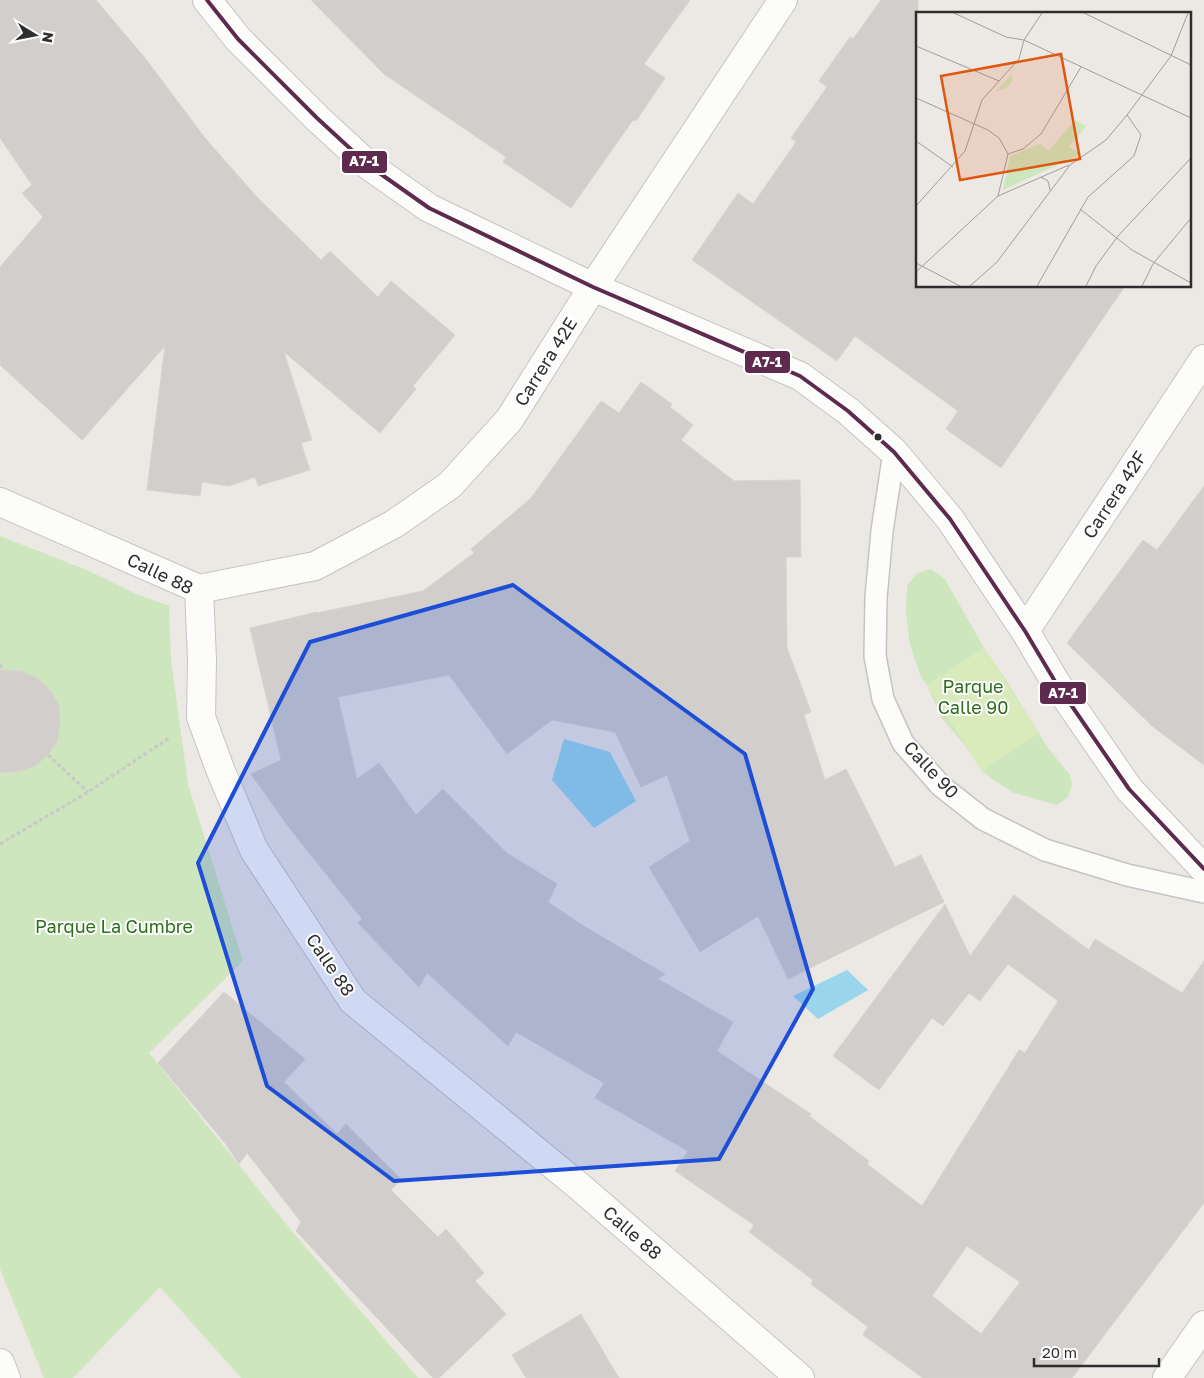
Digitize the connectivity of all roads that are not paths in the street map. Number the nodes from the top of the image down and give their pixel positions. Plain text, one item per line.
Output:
1 (207, 0) edge
2 (783, 0) edge
3 (593, 287) junction
4 (1204, 359) edge
5 (894, 452) junction
6 (0, 502) edge
7 (199, 589) junction
8 (1025, 632) junction
9 (1204, 869) edge
10 (1204, 892) edge
11 (1204, 1325) edge
12 (0, 1363) edge
13 (6, 1378) edge
14 (800, 1378) edge
15 (1167, 1378) edge

1 - 3 street
2 - 3 street, Carrera 42E
3 - 5 street
3 - 7 street, Carrera 42E
4 - 8 street, Carrera 42F
5 - 8 street
5 - 10 lane, Calle 90
6 - 7 street, Calle 88
7 - 14 street, Calle 88
8 - 9 street
11 - 15 street
12 - 13 street

